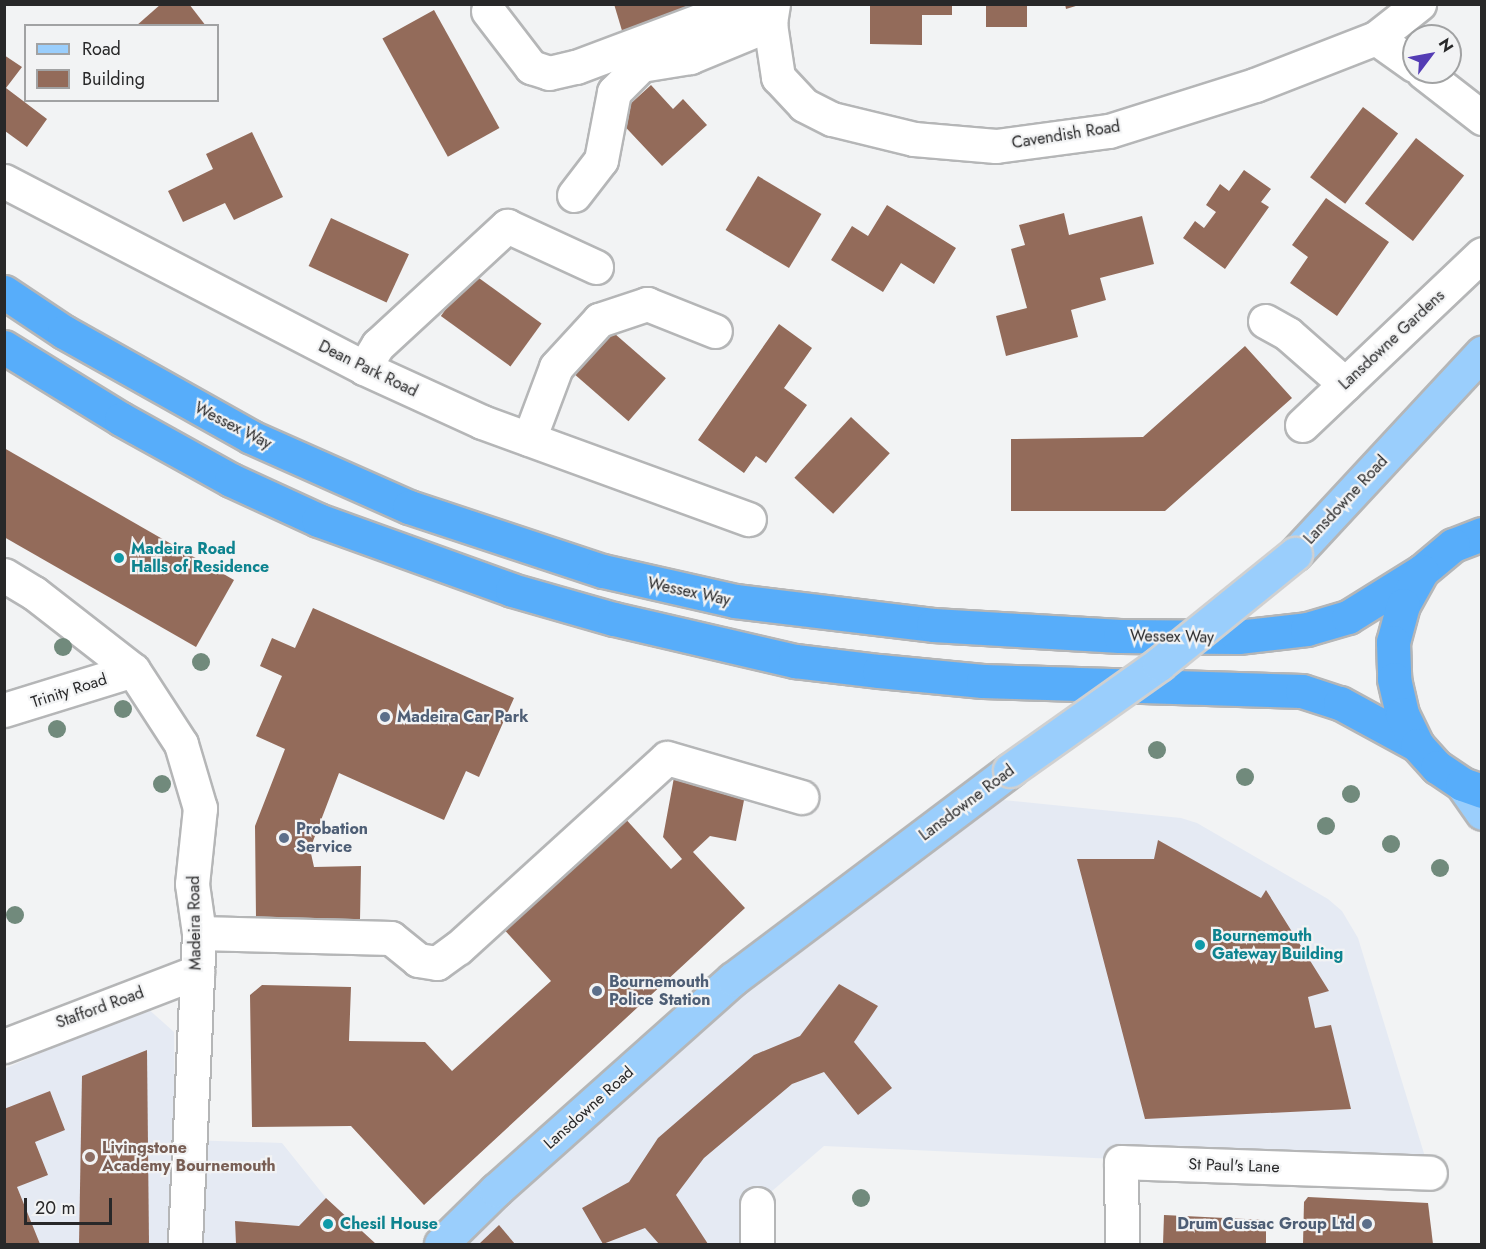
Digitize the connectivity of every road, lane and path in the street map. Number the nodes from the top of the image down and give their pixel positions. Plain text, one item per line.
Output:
1 (744, 4) edge
2 (1419, 4) edge
3 (488, 11) dead end
4 (771, 14) edge
5 (1376, 38) junction
6 (1402, 56) edge
7 (1438, 84) edge
8 (1482, 118) edge
9 (4, 181) edge
10 (574, 195) dead end
11 (1482, 254) edge
12 (596, 267) dead end
13 (4, 292) edge
14 (1265, 321) dead end
15 (715, 331) dead end
16 (4, 347) edge
17 (1482, 353) edge
18 (364, 368) junction
19 (1345, 384) junction
20 (1302, 425) dead end
21 (529, 439) junction
22 (748, 519) dead end
23 (1482, 534) edge
24 (1422, 572) junction
25 (4, 575) edge
26 (133, 670) junction
27 (4, 710) edge
28 (1417, 745) junction
29 (1472, 787) edge
30 (801, 797) dead end
31 (1482, 813) edge
32 (199, 933) junction
33 (197, 972) junction
34 (4, 1046) edge
35 (1430, 1173) dead end
36 (757, 1204) dead end
37 (185, 1245) edge
38 (441, 1245) edge
39 (757, 1245) edge
40 (1122, 1245) edge

1 - 3 street
2 - 5 street, Cavendish Road
4 - 5 street, Cavendish Road
4 - 10 street
5 - 6 street
7 - 8 street
9 - 18 street, Dean Park Road
11 - 19 street, Lansdowne Gardens
12 - 18 street
13 - 24 highway, Wessex Way
14 - 19 street
15 - 21 street
16 - 28 highway
17 - 38 main road, Lansdowne Road, bridge
18 - 21 street, Dean Park Road
19 - 20 street, Lansdowne Gardens
21 - 22 street, Dean Park Road
23 - 24 highway
24 - 28 highway
25 - 26 street, Madeira Road
26 - 27 street, Trinity Road
26 - 32 street, Madeira Road
28 - 29 highway
29 - 31 main road
30 - 32 street
32 - 33 street, Madeira Road
33 - 34 street, Stafford Road
33 - 37 street, Madeira Road
35 - 40 street, St Paul's Lane
36 - 39 street

